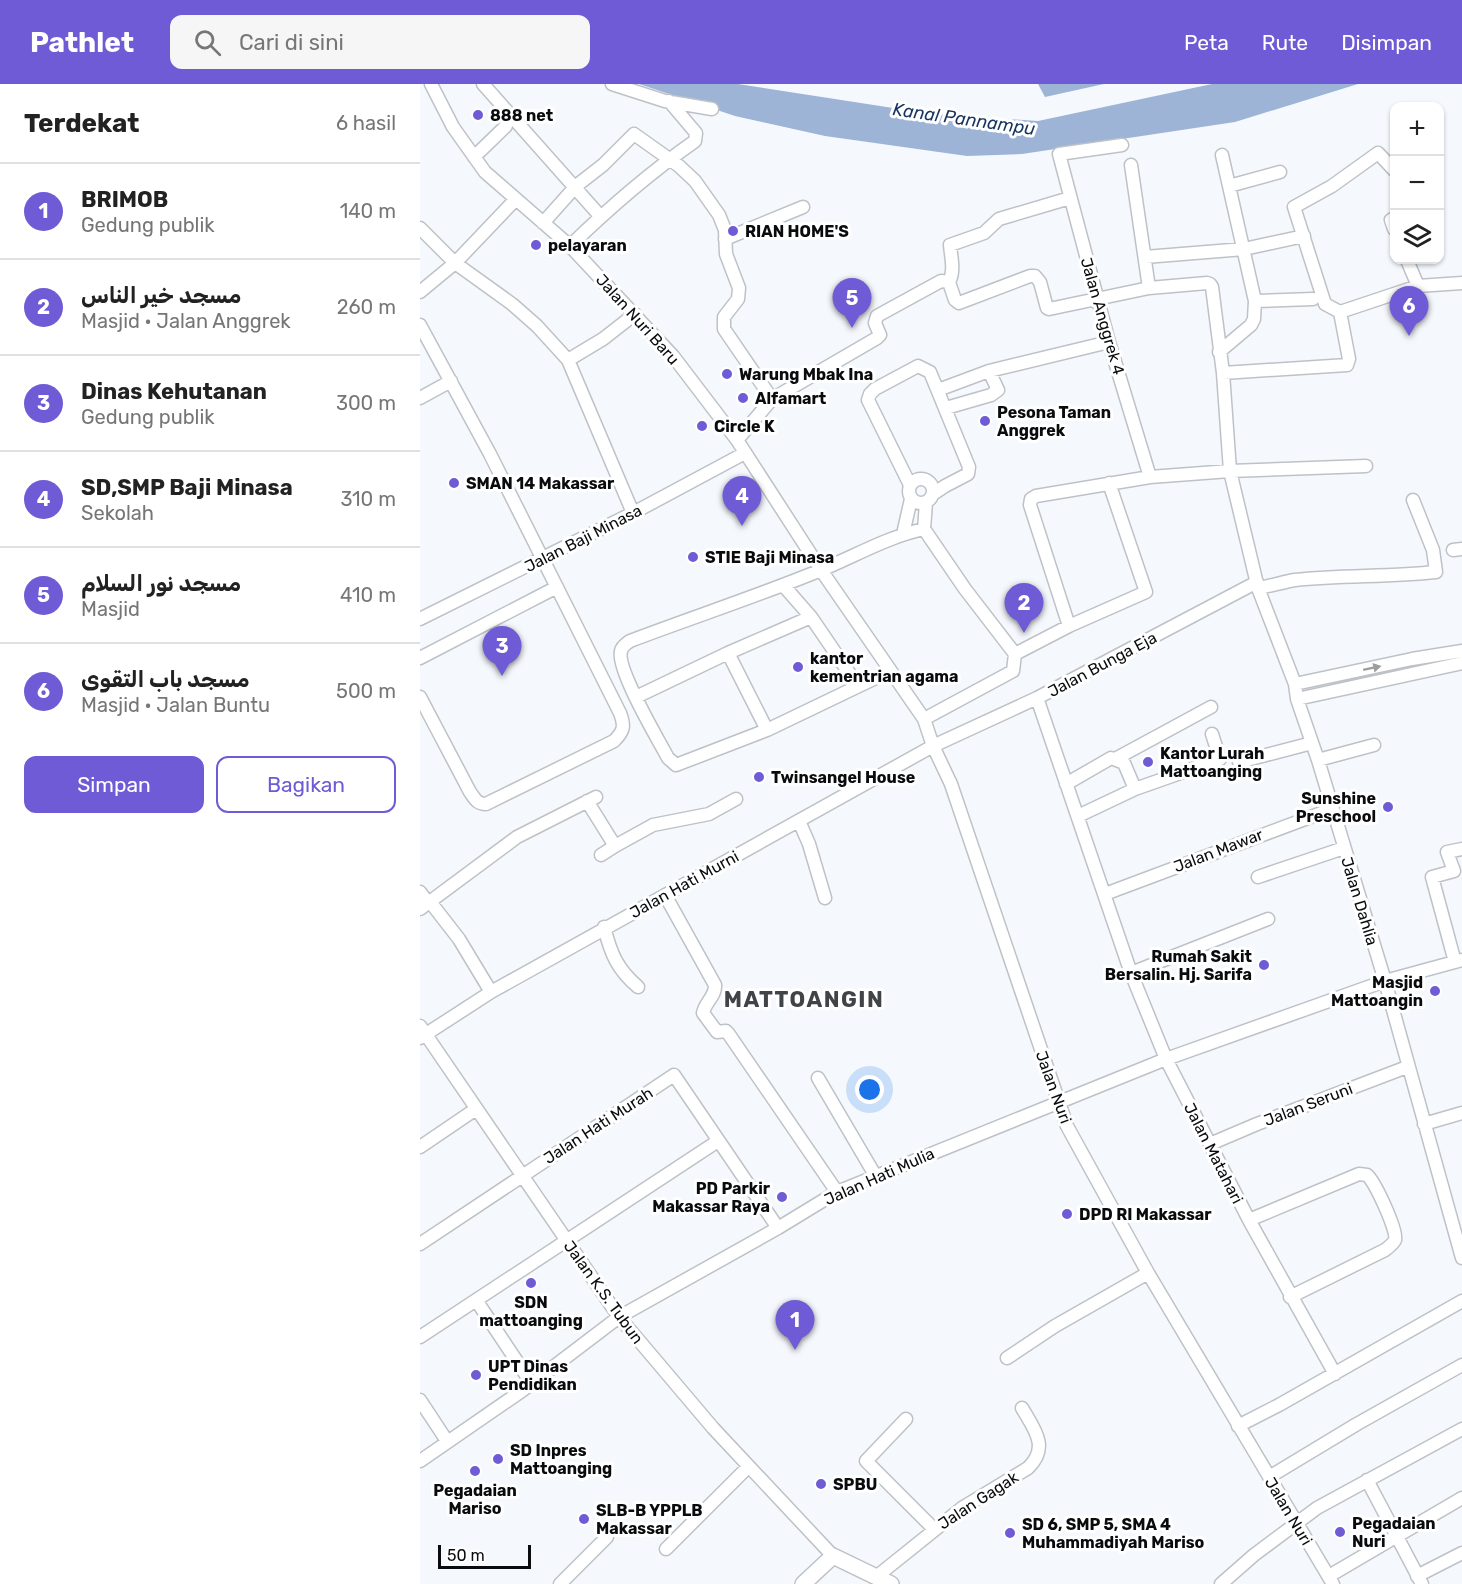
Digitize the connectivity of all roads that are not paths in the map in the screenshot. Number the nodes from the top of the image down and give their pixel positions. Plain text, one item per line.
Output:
1 (431, 84) edge
2 (483, 84) edge
3 (612, 84) edge
4 (669, 101) junction
5 (711, 109) dead end
6 (506, 126) dead end
7 (1122, 145) dead end
8 (1222, 155) dead end
9 (474, 157) junction
10 (667, 159) junction
11 (1131, 165) dead end
12 (1390, 165) edge
13 (1280, 172) dead end
14 (576, 186) junction
15 (1229, 186) junction
16 (1070, 198) junction
17 (515, 200) junction
18 (803, 207) dead end
19 (601, 217) junction
20 (543, 224) junction
21 (420, 228) edge
22 (1304, 236) junction
23 (725, 239) junction
24 (570, 246) junction
25 (1244, 249) junction
26 (1145, 257) junction
27 (454, 263) junction
28 (1409, 264) edge
29 (949, 282) junction
30 (1462, 283) edge
31 (1418, 286) junction
32 (1149, 288) junction
33 (420, 292) edge
34 (1098, 297) junction
35 (1313, 299) dead end
36 (1255, 301) junction
37 (1340, 312) junction
38 (635, 314) junction
39 (420, 325) edge
40 (1109, 342) junction
41 (1219, 352) junction
42 (568, 360) junction
43 (989, 371) junction
44 (1223, 374) junction
45 (451, 381) junction
46 (938, 390) junction
47 (420, 398) edge
48 (772, 399) junction
49 (946, 408) junction
50 (737, 440) junction
51 (745, 453) junction
52 (1366, 466) dead end
53 (1230, 471) junction
54 (1150, 477) junction
55 (914, 482) junction
56 (1109, 483) junction
57 (934, 492) junction
58 (911, 499) junction
59 (1413, 500) dead end
60 (633, 513) junction
61 (924, 529) junction
62 (903, 534) junction
63 (544, 557) junction
64 (821, 570) junction
65 (783, 585) junction
66 (1258, 585) junction
67 (557, 587) junction
68 (811, 617) junction
69 (420, 619) edge
70 (1069, 626) junction
71 (1462, 651) edge
72 (728, 653) junction
73 (1015, 654) junction
74 (420, 658) edge
75 (1412, 659) junction
76 (1462, 663) edge
77 (890, 671) junction
78 (1342, 674) junction
79 (1414, 674) junction
80 (1294, 684) junction
81 (858, 686) junction
82 (1345, 689) junction
83 (420, 697) edge
84 (636, 697) junction
85 (1037, 698) junction
86 (1297, 699) junction
87 (1211, 707) dead end
88 (924, 719) junction
89 (767, 730) junction
90 (1212, 734) dead end
91 (1312, 743) junction
92 (939, 744) junction
93 (1374, 745) dead end
94 (1115, 759) junction
95 (1318, 760) junction
96 (1239, 762) dead end
97 (1066, 784) junction
98 (1135, 789) junction
99 (736, 799) dead end
100 (1332, 809) junction
101 (1078, 816) junction
102 (799, 821) junction
103 (615, 846) junction
104 (1344, 848) junction
105 (1462, 849) edge
106 (601, 855) dead end
107 (1258, 877) dead end
108 (420, 892) edge
109 (1105, 894) junction
110 (665, 895) junction
111 (825, 898) dead end
112 (427, 905) edge
113 (1268, 919) dead end
114 (604, 927) junction
115 (1459, 961) edge
116 (1131, 973) junction
117 (1385, 981) junction
118 (638, 987) dead end
119 (491, 992) junction
120 (422, 1032) edge
121 (1166, 1059) junction
122 (1407, 1067) junction
123 (818, 1078) dead end
124 (1058, 1102) junction
125 (476, 1109) junction
126 (1462, 1113) edge
127 (1424, 1124) junction
128 (718, 1141) junction
129 (1210, 1144) junction
130 (420, 1147) edge
131 (523, 1175) junction
132 (875, 1175) junction
133 (837, 1192) junction
134 (1249, 1220) junction
135 (778, 1228) junction
136 (566, 1240) junction
137 (420, 1244) edge
138 (1462, 1258) edge
139 (1148, 1273) junction
140 (1290, 1297) junction
141 (476, 1300) junction
142 (1462, 1301) edge
143 (619, 1317) junction
144 (420, 1337) edge
145 (1007, 1358) dead end
146 (1462, 1365) edge
147 (1335, 1374) junction
148 (532, 1384) junction
149 (420, 1400) edge
150 (1022, 1408) dead end
151 (906, 1419) dead end
152 (1238, 1426) junction
153 (1462, 1429) edge
154 (447, 1442) junction
155 (420, 1461) edge
156 (748, 1467) junction
157 (1269, 1477) junction
158 (1367, 1480) junction
159 (1462, 1498) edge
160 (1296, 1523) junction
161 (934, 1529) junction
162 (1396, 1536) junction
163 (607, 1538) dead end
164 (666, 1549) dead end
165 (1462, 1553) edge
166 (833, 1556) junction
167 (876, 1577) junction
168 (1331, 1580) edge
169 (1419, 1580) edge
170 (560, 1584) edge
171 (803, 1584) edge
172 (891, 1584) edge
173 (1221, 1584) edge

1 - 9 street, Jalan Nuri Baru
2 - 14 street
3 - 4 street
4 - 5 street
4 - 10 street
6 - 9 street
7 - 16 street, Jalan Anggrek 4
8 - 15 street
9 - 17 street, Jalan Nuri Baru
10 - 14 street
10 - 19 street
10 - 23 street
11 - 26 street
12 - 22 street
13 - 15 street
14 - 19 street
14 - 20 street
15 - 25 street
16 - 29 street
16 - 34 street, Jalan Anggrek 4
17 - 20 street, Jalan Nuri Baru
17 - 27 street
18 - 23 street
19 - 24 street
20 - 24 street, Jalan Nuri Baru
21 - 27 street
22 - 25 street
22 - 37 street
23 - 48 street
24 - 38 street, Jalan Nuri Baru
25 - 26 street
25 - 36 street
26 - 32 street
27 - 33 street
27 - 42 street
28 - 31 street
29 - 34 street
29 - 48 street
30 - 31 street
31 - 37 street
32 - 34 street
32 - 41 street, Jalan Dahlia
34 - 40 street, Jalan Anggrek 4
35 - 36 street
36 - 41 street
37 - 44 street
38 - 42 street
38 - 50 street, Jalan Nuri Baru
39 - 45 street
40 - 43 street
40 - 54 street, Jalan Anggrek 4
41 - 44 street, Jalan Dahlia
42 - 60 street
43 - 46 street
43 - 49 street
44 - 53 street, Jalan Dahlia
45 - 47 street
45 - 63 street
46 - 49 street
46 - 55 street
48 - 50 street
49 - 57 street
50 - 51 street, Jalan Nuri Baru
51 - 60 street, Jalan Baji Minasa
51 - 64 street, Jalan Nuri Baru
52 - 53 street
53 - 54 street
53 - 66 street, Jalan Dahlia
54 - 56 street
55 - 57 street
55 - 58 street
56 - 70 street
56 - 70 street
57 - 58 street
57 - 61 street
58 - 62 street
59 - 66 street, Jalan Bunga Eja
60 - 63 street, Jalan Baji Minasa
61 - 62 street
61 - 73 street
62 - 64 street
63 - 67 street
63 - 69 street, Jalan Baji Minasa
64 - 65 street
64 - 77 street, Jalan Nuri
65 - 68 street
65 - 84 street
66 - 80 street, Jalan Dahlia
66 - 85 street, Jalan Bunga Eja
67 - 74 street
67 - 83 street
68 - 72 street
68 - 81 street
70 - 73 street
71 - 75 street
72 - 84 street
72 - 89 street
73 - 88 street
78 -> 75 street
75 - 79 street
76 - 79 street
77 - 81 street
77 - 88 street, Jalan Nuri
78 - 80 street
78 - 82 street
79 - 82 street
80 - 86 street, Jalan Dahlia
81 - 89 street
82 - 86 street
84 - 89 street
85 - 92 street, Jalan Bunga Eja
85 - 97 street, Jalan Matahari
86 - 91 street, Jalan Dahlia
87 - 94 street
88 - 92 street, Jalan Nuri
90 - 98 street
91 - 95 street, Jalan Dahlia
91 - 96 street
92 - 102 street, Jalan Hati Murni
92 - 124 street, Jalan Nuri
93 - 95 street
94 - 97 street
94 - 98 street
95 - 100 street, Jalan Dahlia
97 - 101 street, Jalan Matahari
98 - 101 street
99 - 103 street
100 - 104 street, Jalan Dahlia
100 - 109 street, Jalan Mawar
101 - 109 street, Jalan Matahari
102 - 110 street, Jalan Hati Murni
102 - 111 street
103 - 106 street
103 - 112 street
104 - 107 street
104 - 117 street, Jalan Dahlia
105 - 115 street
108 - 112 street
109 - 116 street, Jalan Matahari
110 - 114 street, Jalan Hati Murni
110 - 133 street
112 - 119 street
113 - 116 street
114 - 118 street
114 - 119 street, Jalan Hati Murni
115 - 117 street, Jalan Hati Mulia
116 - 121 street, Jalan Matahari
117 - 121 street, Jalan Hati Mulia
117 - 122 street, Jalan Dahlia
119 - 120 street, Jalan Hati Murni
120 - 125 street, Jalan K.S. Tubun
121 - 124 street, Jalan Hati Mulia
121 - 129 street, Jalan Matahari
122 - 127 street, Jalan Dahlia
122 - 129 street, Jalan Seruni
123 - 132 street
124 - 132 street, Jalan Hati Mulia
124 - 139 street, Jalan Nuri
125 - 130 street
125 - 131 street, Jalan K.S. Tubun
126 - 127 street
127 - 138 street, Jalan Dahlia
128 - 131 street, Jalan Hati Murah
128 - 135 street
128 - 136 street
129 - 134 street, Jalan Matahari
131 - 136 street, Jalan K.S. Tubun
131 - 137 street, Jalan Hati Murah
132 - 133 street, Jalan Hati Mulia
133 - 135 street, Jalan Hati Mulia
134 - 140 street, Jalan Matahari
134 - 140 street
135 - 143 street, Jalan Hati Mulia
136 - 141 street
136 - 143 street, Jalan K.S. Tubun
139 - 145 street
139 - 152 street, Jalan Nuri
140 - 147 street, Jalan Matahari
141 - 144 street
141 - 148 street
142 - 147 street
143 - 148 street, Jalan Hati Mulia
143 - 156 street, Jalan K.S. Tubun
146 - 157 street
147 - 152 street
148 - 154 street, Jalan Hati Mulia
149 - 154 street
150 - 161 street, Jalan Gagak
151 - 161 street
152 - 157 street, Jalan Nuri
153 - 158 street
154 - 155 street, Jalan Hati Mulia
156 - 164 street
156 - 166 street, Jalan K.S. Tubun
157 - 160 street, Jalan Nuri
158 - 160 street
158 - 162 street
159 - 162 street
160 - 168 street, Jalan Nuri
160 - 173 street
161 - 167 street, Jalan Gagak
162 - 168 street
162 - 169 street
163 - 170 street
165 - 169 street
166 - 167 main road
166 - 171 main road
167 - 172 main road

